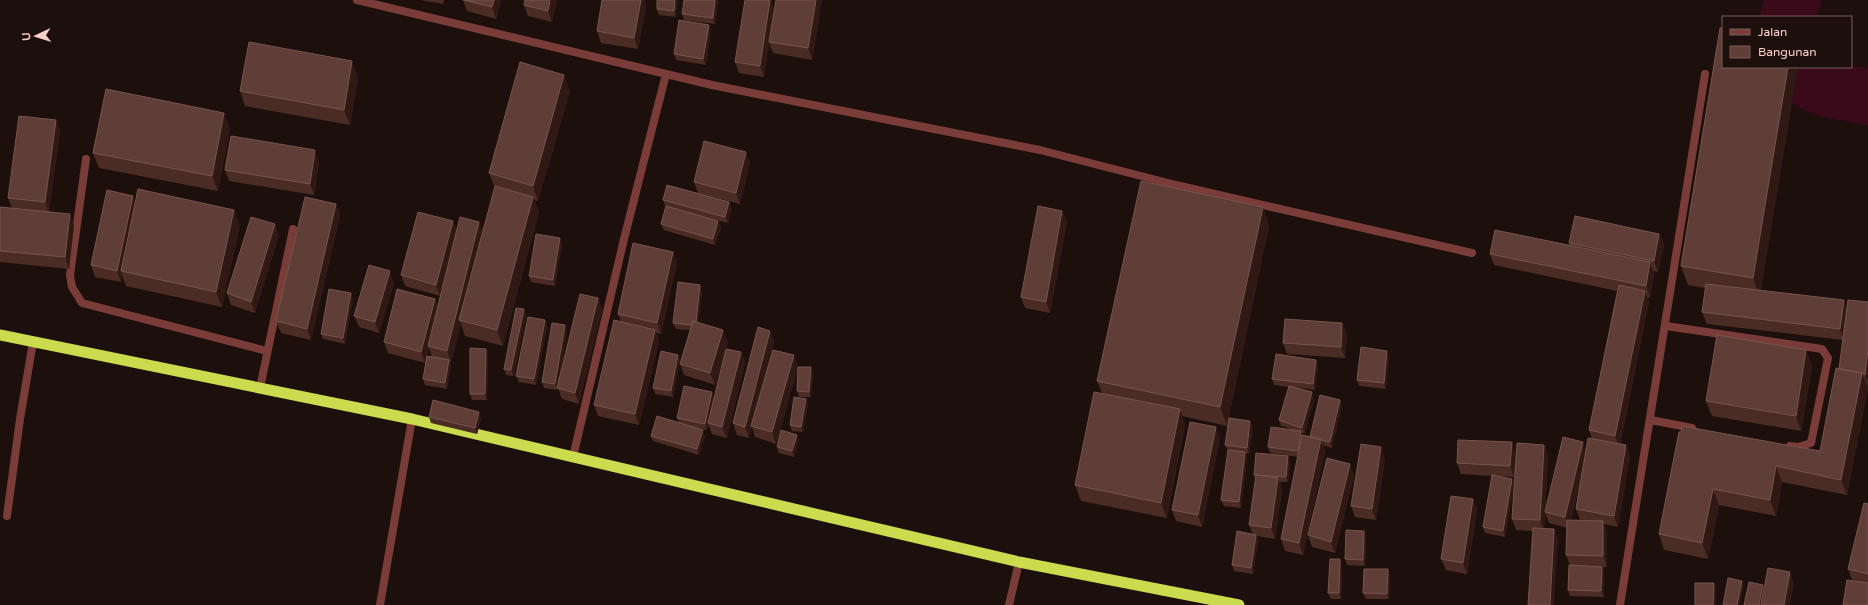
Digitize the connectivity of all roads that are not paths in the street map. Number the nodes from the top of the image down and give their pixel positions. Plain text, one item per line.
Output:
1 (357, 0) edge
2 (666, 74) junction
3 (1705, 74) dead end
4 (86, 160) dead end
5 (293, 229) dead end
6 (1472, 253) dead end
7 (1666, 326) junction
8 (0, 335) edge
9 (33, 342) junction
10 (267, 351) junction
11 (260, 388) junction
12 (412, 419) junction
13 (1651, 420) junction
14 (1698, 429) edge
15 (1783, 444) edge
16 (573, 457) junction
17 (7, 516) dead end
18 (1019, 562) junction
19 (380, 605) edge
20 (1009, 605) edge
21 (1239, 605) edge
22 (1620, 605) edge

1 - 2 street
2 - 6 street
2 - 16 street
3 - 7 street
4 - 10 street
5 - 10 street
7 - 13 street
7 - 15 street
8 - 9 highway
9 - 11 highway
9 - 17 street
10 - 11 street
11 - 12 highway
12 - 16 highway
12 - 19 street
13 - 14 street
13 - 22 street
16 - 18 highway
18 - 20 street
18 - 21 highway

